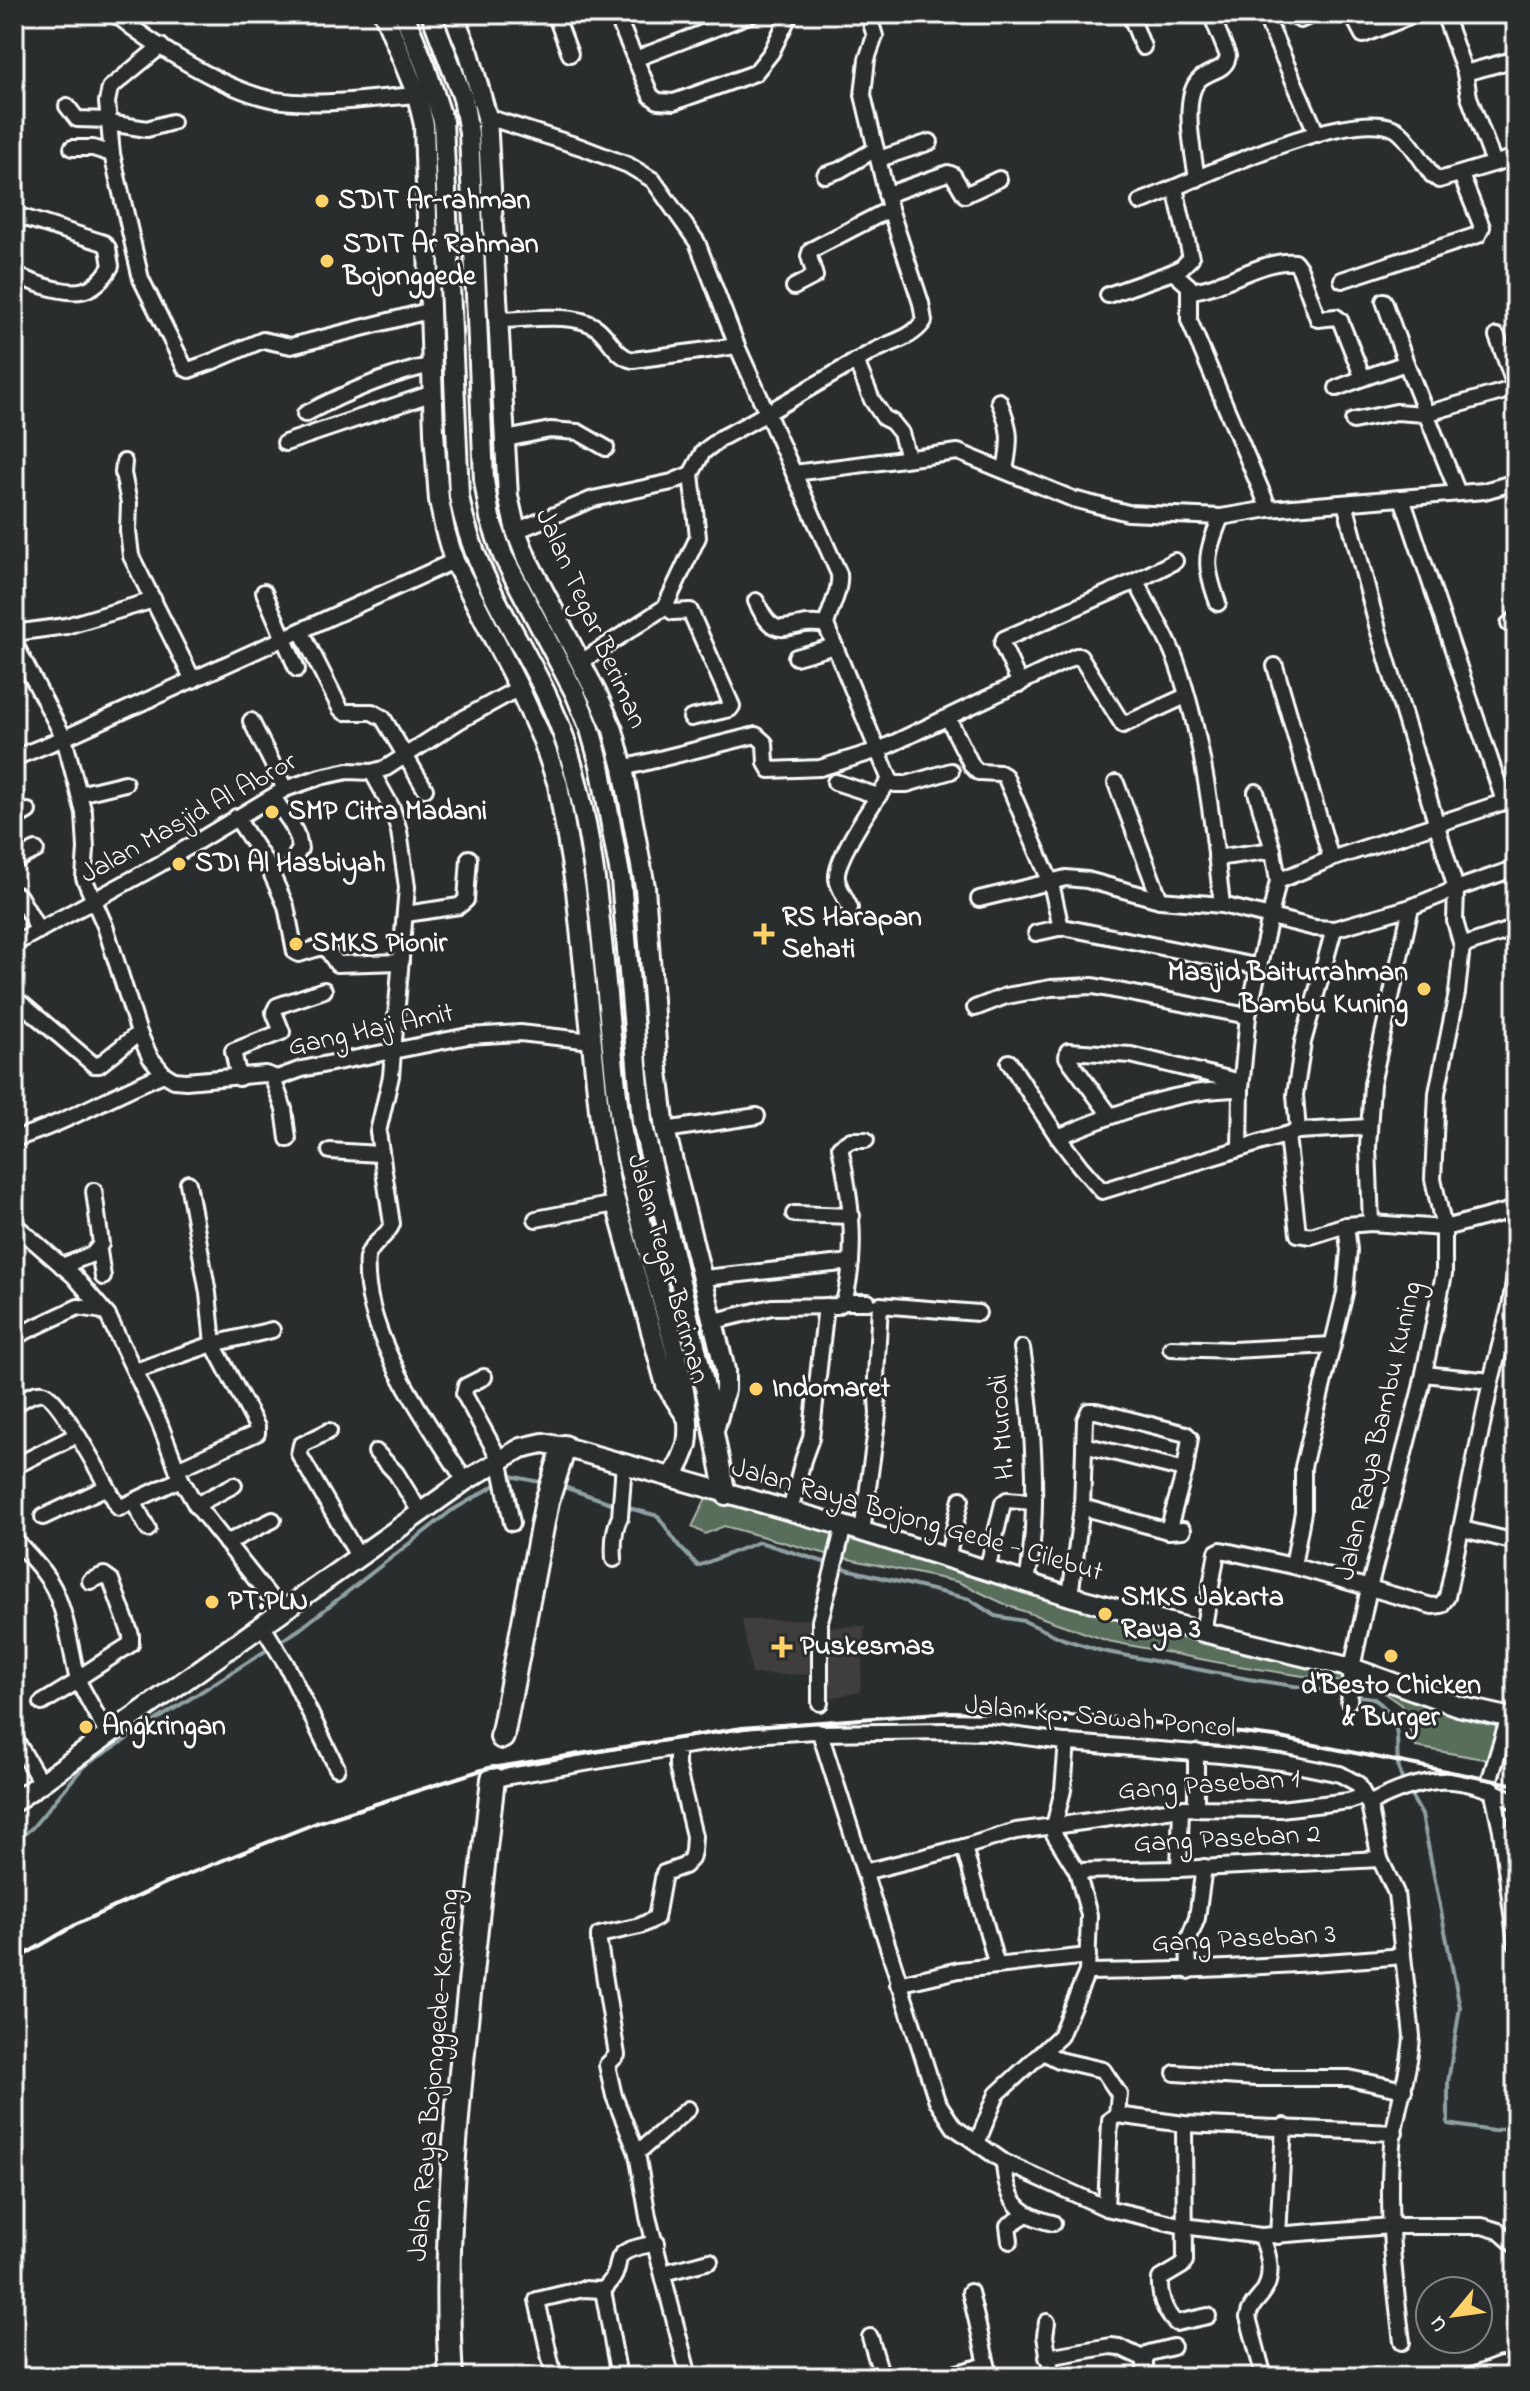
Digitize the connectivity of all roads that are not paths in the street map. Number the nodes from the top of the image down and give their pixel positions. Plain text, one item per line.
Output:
1 (115, 14) edge
2 (384, 14) edge
3 (453, 14) edge
4 (555, 14) edge
5 (616, 14) edge
6 (752, 14) edge
7 (790, 14) edge
8 (868, 14) edge
9 (1130, 14) edge
10 (1211, 14) edge
11 (1314, 14) edge
12 (1352, 14) edge
13 (1416, 14) edge
14 (1444, 14) edge
15 (431, 15) edge
16 (406, 20) edge
17 (1300, 20) dead end
18 (1270, 27) dead end
19 (161, 46) junction
20 (1143, 47) dead end
21 (570, 54) dead end
22 (635, 59) junction
23 (1516, 59) edge
24 (1465, 73) junction
25 (417, 95) junction
26 (67, 106) dead end
27 (487, 117) junction
28 (109, 121) junction
29 (172, 122) dead end
30 (1317, 134) junction
31 (930, 142) dead end
32 (72, 148) dead end
33 (112, 154) junction
34 (877, 154) junction
35 (1516, 157) edge
36 (1494, 163) junction
37 (825, 175) dead end
38 (1461, 175) junction
39 (999, 179) dead end
40 (1197, 179) junction
41 (1175, 188) junction
42 (888, 202) junction
43 (1140, 202) dead end
44 (16, 218) edge
45 (494, 251) junction
46 (474, 253) junction
47 (438, 255) junction
48 (1173, 272) junction
49 (14, 273) edge
50 (1342, 280) dead end
51 (794, 287) dead end
52 (1190, 291) junction
53 (1108, 295) dead end
54 (1384, 301) dead end
55 (432, 310) junction
56 (498, 320) junction
57 (1497, 336) dead end
58 (737, 346) junction
59 (856, 361) junction
60 (1406, 363) junction
61 (433, 365) junction
62 (1363, 378) junction
63 (1337, 388) dead end
64 (1516, 388) edge
65 (433, 393) junction
66 (999, 401) dead end
67 (766, 412) junction
68 (305, 414) dead end
69 (1425, 414) junction
70 (1353, 421) dead end
71 (506, 439) junction
72 (285, 443) dead end
73 (606, 448) dead end
74 (908, 458) junction
75 (124, 462) dead end
76 (1005, 470) junction
77 (794, 473) junction
78 (691, 474) junction
79 (1516, 482) edge
80 (1458, 493) junction
81 (1402, 498) junction
82 (1345, 503) junction
83 (1269, 509) junction
84 (1221, 517) junction
85 (516, 531) junction
86 (454, 561) junction
87 (1175, 561) dead end
88 (1136, 581) junction
89 (264, 592) dead end
90 (547, 598) junction
91 (154, 600) junction
92 (756, 601) dead end
93 (1218, 603) dead end
94 (665, 607) junction
95 (826, 625) junction
96 (301, 631) junction
97 (14, 633) edge
98 (283, 638) junction
99 (546, 638) junction
100 (14, 642) edge
101 (835, 646) junction
102 (796, 657) dead end
103 (581, 662) junction
104 (1275, 666) dead end
105 (297, 669) dead end
106 (193, 680) junction
107 (1020, 684) junction
108 (519, 688) junction
109 (1186, 696) junction
110 (691, 718) dead end
111 (948, 718) junction
112 (251, 721) dead end
113 (64, 738) junction
114 (879, 750) junction
115 (406, 757) junction
116 (14, 758) edge
117 (623, 768) junction
118 (951, 771) dead end
119 (372, 772) junction
120 (890, 780) junction
121 (835, 782) dead end
122 (125, 783) dead end
123 (1116, 783) dead end
124 (425, 789) dead end
125 (1256, 792) dead end
126 (279, 793) junction
127 (79, 794) junction
128 (878, 796) junction
129 (1510, 800) edge
130 (28, 811) dead end
131 (236, 817) junction
132 (14, 819) edge
133 (611, 819) junction
134 (585, 823) junction
135 (1437, 825) junction
136 (36, 850) dead end
137 (1273, 850) junction
138 (469, 858) dead end
139 (1216, 858) junction
140 (1331, 859) junction
141 (293, 860) dead end
142 (14, 861) edge
143 (1516, 868) edge
144 (1278, 881) junction
145 (1051, 883) junction
146 (1456, 889) junction
147 (14, 894) edge
148 (979, 899) dead end
149 (94, 900) junction
150 (1160, 900) junction
151 (1222, 905) junction
152 (1411, 907) junction
153 (850, 908) dead end
154 (406, 914) junction
155 (1272, 918) junction
156 (1061, 928) junction
157 (1516, 928) edge
158 (1334, 929) junction
159 (39, 931) junction
160 (1036, 933) dead end
161 (14, 944) edge
162 (1462, 946) junction
163 (401, 962) junction
164 (1260, 967) junction
165 (324, 990) dead end
166 (14, 1000) edge
167 (975, 1008) dead end
168 (1248, 1016) junction
169 (139, 1033) junction
170 (592, 1041) junction
171 (393, 1053) junction
172 (1009, 1062) dead end
173 (164, 1074) junction
174 (239, 1078) junction
175 (273, 1079) junction
176 (1241, 1085) junction
177 (1110, 1115) junction
178 (757, 1116) dead end
179 (1369, 1127) junction
180 (665, 1130) junction
181 (1292, 1133) junction
182 (1058, 1137) junction
183 (14, 1139) edge
184 (288, 1139) dead end
185 (866, 1140) dead end
186 (1240, 1148) junction
187 (330, 1151) dead end
188 (379, 1154) junction
189 (674, 1168) junction
190 (652, 1173) junction
191 (631, 1178) junction
192 (610, 1182) junction
193 (188, 1183) dead end
194 (94, 1191) dead end
195 (615, 1204) junction
196 (1516, 1209) edge
197 (794, 1214) dead end
198 (852, 1216) junction
199 (536, 1219) dead end
200 (1371, 1223) junction
201 (14, 1224) edge
202 (1444, 1228) junction
203 (1347, 1237) junction
204 (99, 1251) junction
205 (851, 1262) junction
206 (62, 1266) junction
207 (1516, 1269) edge
208 (103, 1277) dead end
209 (704, 1278) junction
210 (844, 1302) junction
211 (868, 1302) dead end
212 (826, 1306) junction
213 (1513, 1308) edge
214 (978, 1313) dead end
215 (109, 1319) junction
216 (715, 1321) junction
217 (272, 1330) dead end
218 (14, 1337) edge
219 (213, 1344) junction
220 (1333, 1345) junction
221 (1022, 1348) dead end
222 (1171, 1348) dead end
223 (135, 1371) junction
224 (1424, 1374) junction
225 (484, 1377) dead end
226 (1491, 1381) junction
227 (14, 1405) edge
228 (687, 1419) junction
229 (329, 1431) dead end
230 (714, 1433) junction
231 (77, 1435) junction
232 (1084, 1445) junction
233 (564, 1447) junction
234 (376, 1452) dead end
235 (624, 1463) junction
236 (19, 1464) dead end
237 (501, 1464) junction
238 (1185, 1470) junction
239 (179, 1474) junction
240 (672, 1477) junction
241 (465, 1481) junction
242 (234, 1485) dead end
243 (107, 1487) junction
244 (726, 1495) junction
245 (961, 1499) dead end
246 (1034, 1502) junction
247 (134, 1503) junction
248 (196, 1505) junction
249 (1082, 1507) junction
250 (790, 1511) junction
251 (420, 1512) junction
252 (43, 1517) dead end
253 (273, 1520) dead end
254 (512, 1523) dead end
255 (148, 1529) dead end
256 (853, 1529) junction
257 (1462, 1529) junction
258 (14, 1539) edge
259 (1516, 1542) edge
260 (226, 1543) junction
261 (358, 1556) junction
262 (614, 1559) dead end
263 (947, 1559) junction
264 (1293, 1566) junction
265 (987, 1571) junction
266 (90, 1581) dead end
267 (1027, 1583) junction
268 (1369, 1588) junction
269 (1070, 1596) junction
270 (281, 1611) junction
271 (266, 1631) junction
272 (1203, 1632) junction
273 (1352, 1668) junction
274 (78, 1681) junction
275 (1350, 1694) dead end
276 (42, 1703) dead end
277 (820, 1703) dead end
278 (1513, 1718) edge
279 (820, 1733) junction
280 (107, 1734) junction
281 (14, 1737) edge
282 (502, 1737) dead end
283 (1067, 1742) junction
284 (677, 1747) junction
285 (1196, 1752) junction
286 (337, 1768) dead end
287 (493, 1779) joint
288 (41, 1783) junction
289 (1492, 1790) junction
290 (1366, 1800) junction
291 (14, 1802) edge
292 (1516, 1802) edge
293 (1181, 1808) junction
294 (1196, 1809) junction
295 (1054, 1826) junction
296 (964, 1847) junction
297 (1380, 1859) junction
298 (1204, 1867) junction
299 (1179, 1869) junction
300 (1077, 1871) junction
301 (864, 1872) junction
302 (1516, 1944) edge
303 (1088, 1956) junction
304 (1403, 1956) junction
305 (997, 1966) junction
306 (1189, 1971) junction
307 (1087, 1972) junction
308 (898, 1984) junction
309 (1043, 2052) junction
310 (1175, 2073) dead end
311 (1404, 2090) junction
312 (688, 2109) dead end
313 (1117, 2115) junction
314 (1184, 2124) junction
315 (1284, 2126) junction
316 (1395, 2133) junction
317 (977, 2143) junction
318 (637, 2153) junction
319 (1004, 2162) junction
320 (1106, 2208) junction
321 (1025, 2215) junction
322 (1053, 2223) dead end
323 (1184, 2226) junction
324 (1391, 2226) junction
325 (1261, 2236) junction
326 (1278, 2236) junction
327 (1010, 2241) dead end
328 (657, 2243) junction
329 (1516, 2246) edge
330 (710, 2261) dead end
331 (663, 2273) junction
332 (603, 2290) junction
333 (970, 2292) dead end
334 (1208, 2316) dead end
335 (1047, 2322) dead end
336 (870, 2337) dead end
337 (1402, 2342) dead end
338 (1173, 2347) dead end
339 (1047, 2357) junction
340 (1145, 2359) junction
341 (1501, 2365) dead end
342 (989, 2371) edge
343 (451, 2377) edge
344 (554, 2377) edge
345 (619, 2377) edge
346 (689, 2377) edge
347 (882, 2377) edge
348 (943, 2377) edge
349 (1052, 2377) edge
350 (1145, 2377) edge
351 (1264, 2377) edge
352 (1469, 2377) edge

1 - 19 street
2 - 25 main road, Jalan Tegar Beriman
3 - 27 main road, Jalan Tegar Beriman
4 - 21 street
5 - 22 street
6 - 22 street
7 - 22 street
8 - 34 street
9 - 20 street
10 - 40 street
11 - 17 street
12 - 13 street
14 - 24 street
15 - 16 main road
15 - 46 main road, Jalan Tegar Beriman
16 - 47 main road, Jalan Tegar Beriman
18 - 30 street
19 - 25 street
19 - 28 street
23 - 24 street
24 - 36 street
25 - 47 main road, Jalan Tegar Beriman
26 - 28 street
27 - 45 main road, Jalan Tegar Beriman
27 - 58 street
28 - 29 street
28 - 33 street
30 - 38 street
30 - 40 street
31 - 34 street
32 - 33 street
33 - 55 street
34 - 37 street
34 - 42 street
35 - 36 street
36 - 38 street
38 - 50 street
39 - 42 street
40 - 41 street
41 - 43 street
41 - 48 street
42 - 51 street
42 - 59 street
44 - 49 street
45 - 46 main road
45 - 56 main road, Jalan Tegar Beriman
46 - 99 main road, Jalan Tegar Beriman
47 - 55 main road, Jalan Tegar Beriman
47 - 134 main road, Jalan Tegar Beriman
48 - 52 street
48 - 53 street
52 - 62 street
52 - 83 street
54 - 60 street
55 - 61 main road, Jalan Tegar Beriman
56 - 58 street
56 - 71 main road, Jalan Tegar Beriman
57 - 64 street
58 - 67 street
59 - 67 street
59 - 74 street
60 - 62 street
60 - 69 street
61 - 65 main road, Jalan Tegar Beriman
61 - 68 street
62 - 63 street
64 - 69 street
65 - 72 street
65 - 86 main road, Jalan Tegar Beriman
66 - 76 street
67 - 77 street
67 - 78 street
69 - 70 street
69 - 80 street
71 - 73 street
71 - 85 main road, Jalan Tegar Beriman
74 - 76 street
74 - 77 street
75 - 91 street
76 - 84 street
77 - 95 street
78 - 85 street
78 - 94 street
79 - 80 street
80 - 81 street
81 - 82 street
81 - 129 street
82 - 83 street
82 - 135 street, Jalan Raya Bambu Kuning
83 - 84 street
84 - 93 street
85 - 90 main road, Jalan Tegar Beriman
86 - 96 street
86 - 108 main road, Jalan Tegar Beriman
87 - 88 street
88 - 107 street
88 - 109 street
89 - 98 street
90 - 99 main road
90 - 103 main road, Jalan Tegar Beriman
91 - 97 street
91 - 106 street
92 - 95 street
94 - 103 street
94 - 110 street
95 - 101 street
96 - 98 street
96 - 115 street
98 - 105 street
98 - 106 street
99 - 133 main road, Jalan Tegar Beriman
100 - 113 street
101 - 102 street
101 - 114 street
103 - 117 main road, Jalan Tegar Beriman
104 - 140 street
106 - 113 street
107 - 109 street
107 - 111 street
108 - 115 street, Jalan Masjid Al Abror
108 - 170 main road, Jalan Tegar Beriman
109 - 139 street
111 - 114 street
111 - 145 street
112 - 126 street
113 - 116 street
113 - 127 street
114 - 117 street
114 - 120 street
115 - 119 street, Jalan Masjid Al Abror
115 - 124 street
117 - 180 main road, Jalan Tegar Beriman
118 - 120 street
119 - 126 street, Jalan Masjid Al Abror
119 - 154 street
120 - 128 street
121 - 128 street
122 - 127 street
123 - 150 street
125 - 137 street
126 - 131 street, Jalan Masjid Al Abror
126 - 141 street
127 - 149 street
128 - 153 street
129 - 135 street
130 - 132 street
131 - 149 street, Jalan Masjid Al Abror
131 - 163 street
133 - 134 main road
133 - 190 main road, Jalan Tegar Beriman
134 - 191 main road, Jalan Tegar Beriman
135 - 140 street
135 - 146 street, Jalan Raya Bambu Kuning
136 - 142 street
137 - 139 street
137 - 144 street
138 - 154 street
139 - 151 street
140 - 144 street
143 - 146 street
144 - 155 street
145 - 148 street
145 - 150 street
145 - 156 street
146 - 152 street
146 - 162 street, Jalan Raya Bambu Kuning
147 - 159 street
149 - 159 street, Jalan Masjid Al Abror
149 - 169 street
150 - 151 street
151 - 155 street
152 - 158 street
152 - 179 street
154 - 163 street
155 - 158 street
155 - 164 street
156 - 160 street
156 - 164 street
157 - 162 street
158 - 181 street
159 - 161 street, Jalan Masjid Al Abror
162 - 202 street, Jalan Raya Bambu Kuning
163 - 171 street
164 - 168 street
165 - 174 street
166 - 169 street
167 - 168 street
168 - 176 street
169 - 173 street
170 - 171 street, Gang Haji Amit
170 - 192 main road, Jalan Tegar Beriman
171 - 175 street, Gang Haji Amit
171 - 188 street
172 - 182 street
173 - 174 street, Gang Haji Amit
173 - 183 street
174 - 175 street, Gang Haji Amit
175 - 184 street
176 - 177 street
176 - 177 street
176 - 186 street
177 - 182 street
178 - 180 street
179 - 181 street
179 - 200 street
180 - 189 main road, Jalan Tegar Beriman
181 - 186 street
181 - 203 street
182 - 186 street
185 - 198 street
187 - 188 street
188 - 241 street
189 - 190 main road
189 - 209 main road, Jalan Tegar Beriman
190 - 230 main road, Jalan Tegar Beriman
191 - 192 main road
191 - 228 main road, Jalan Tegar Beriman
192 - 195 main road, Jalan Tegar Beriman
193 - 219 street
194 - 204 street
195 - 199 street
195 - 228 main road, Jalan Tegar Beriman
196 - 202 street
197 - 198 street
198 - 205 street
200 - 202 street
200 - 203 street
201 - 206 street
202 - 224 street, Jalan Raya Bambu Kuning
203 - 220 street
204 - 206 street
204 - 208 street
205 - 209 street
205 - 210 street
206 - 215 street
207 - 213 street
209 - 216 main road, Jalan Tegar Beriman
210 - 211 street
210 - 212 street
212 - 216 street
212 - 250 street
213 - 226 street
214 - 256 street
215 - 218 street
215 - 223 street
216 - 230 main road, Jalan Tegar Beriman
217 - 219 street
219 - 223 street
219 - 239 street
220 - 222 street
220 - 264 street
221 - 246 street, H. Murodi
223 - 239 street
224 - 226 street
224 - 268 street, Jalan Raya Bambu Kuning
225 - 237 street
226 - 257 street
227 - 231 street
228 - 240 main road, Jalan Tegar Beriman
229 - 261 street
230 - 244 main road, Jalan Tegar Beriman
231 - 236 street
231 - 243 street
232 - 238 street
232 - 238 street
232 - 249 street
233 - 235 main road, Jalan Raya Bojong Gede - Cilebut
233 - 237 main road, Jalan Raya Bojong Gede - Cilebut
233 - 282 highway
234 - 251 street
235 - 240 main road, Jalan Raya Bojong Gede - Cilebut
235 - 262 street
237 - 241 main road, Jalan Raya Bojong Gede - Cilebut
237 - 254 street
238 - 249 street
239 - 247 street
239 - 248 street
240 - 244 main road, Jalan Raya Bojong Gede - Cilebut
241 - 251 main road, Jalan Raya Bojong Gede - Cilebut
242 - 248 street
243 - 247 street
243 - 252 street
244 - 250 main road, Jalan Raya Bojong Gede - Cilebut
245 - 263 street
246 - 265 street, H. Murodi
246 - 267 street, H. Murodi
247 - 255 street
248 - 260 street
249 - 269 street
250 - 256 main road, Jalan Raya Bojong Gede - Cilebut
251 - 261 main road, Jalan Raya Bojong Gede - Cilebut
253 - 260 street
256 - 263 main road, Jalan Raya Bojong Gede - Cilebut
256 - 277 street
257 - 259 street
257 - 268 street
258 - 274 street
260 - 270 street
261 - 270 main road, Jalan Raya Bojong Gede - Cilebut
263 - 265 main road, Jalan Raya Bojong Gede - Cilebut
264 - 268 street
264 - 272 street
265 - 267 main road, Jalan Raya Bojong Gede - Cilebut
266 - 274 street
267 - 269 main road, Jalan Raya Bojong Gede - Cilebut
268 - 273 street, Jalan Raya Bambu Kuning
269 - 272 main road, Jalan Raya Bojong Gede - Cilebut
270 - 271 main road, Jalan Raya Bojong Gede - Cilebut
271 - 280 main road, Jalan Raya Bojong Gede - Cilebut
271 - 286 street
272 - 273 main road, Jalan Raya Bojong Gede - Cilebut
273 - 275 street, Jalan Raya Bambu Kuning
273 - 278 main road, Jalan Raya Bojong Gede - Cilebut
274 - 276 street
274 - 280 street
278 - 289 street
279 - 283 street, Jalan Kp. Sawah Poncol
279 - 284 street, Jalan Kp. Sawah Poncol
279 - 301 street
280 - 288 main road, Jalan Raya Bojong Gede - Cilebut
281 - 288 street
283 - 285 street, Jalan Kp. Sawah Poncol
283 - 295 street
284 - 287 street, Jalan Kp. Sawah Poncol
284 - 318 street
285 - 290 street, Jalan Kp. Sawah Poncol
285 - 294 street
287 - 343 highway, Jalan Raya Bojonggede—Kemang
288 - 291 main road, Jalan Raya Bojong Gede - Cilebut
289 - 290 street, Gang Paseban 1
289 - 292 street, Gang Paseban 1
289 - 302 street
290 - 294 street, Gang Paseban 1
290 - 297 street
293 - 294 street, Gang Paseban 1
293 - 295 street, Gang Paseban 1
293 - 299 street
295 - 296 street, Gang Paseban 1
295 - 300 street
296 - 301 street, Gang Paseban 1
296 - 305 street
297 - 298 street, Gang Paseban 2
297 - 304 street
298 - 299 street, Gang Paseban 2
298 - 306 street
299 - 300 street, Gang Paseban 2
300 - 303 street
301 - 308 street
303 - 305 street
303 - 307 street
304 - 306 street, Gang Paseban 3
304 - 311 street
305 - 308 street
306 - 307 street, Gang Paseban 3
307 - 309 street
308 - 317 street
309 - 313 street
309 - 317 street
310 - 311 street
311 - 316 street
312 - 318 street
313 - 314 street
313 - 320 street
314 - 315 street
314 - 323 street
315 - 316 street
315 - 326 street
316 - 324 street
317 - 319 street
318 - 328 street
319 - 320 street
319 - 321 street
320 - 323 street
321 - 322 street
321 - 327 street
323 - 325 street
323 - 334 street
324 - 326 street
324 - 329 street
324 - 337 street
325 - 326 street
325 - 351 street
328 - 331 street
328 - 332 street
330 - 331 street
331 - 346 street
332 - 344 street
332 - 345 street
333 - 342 street
335 - 339 street
336 - 347 street
338 - 340 street
339 - 340 street
339 - 349 street
340 - 350 street
341 - 352 street
342 - 348 street

